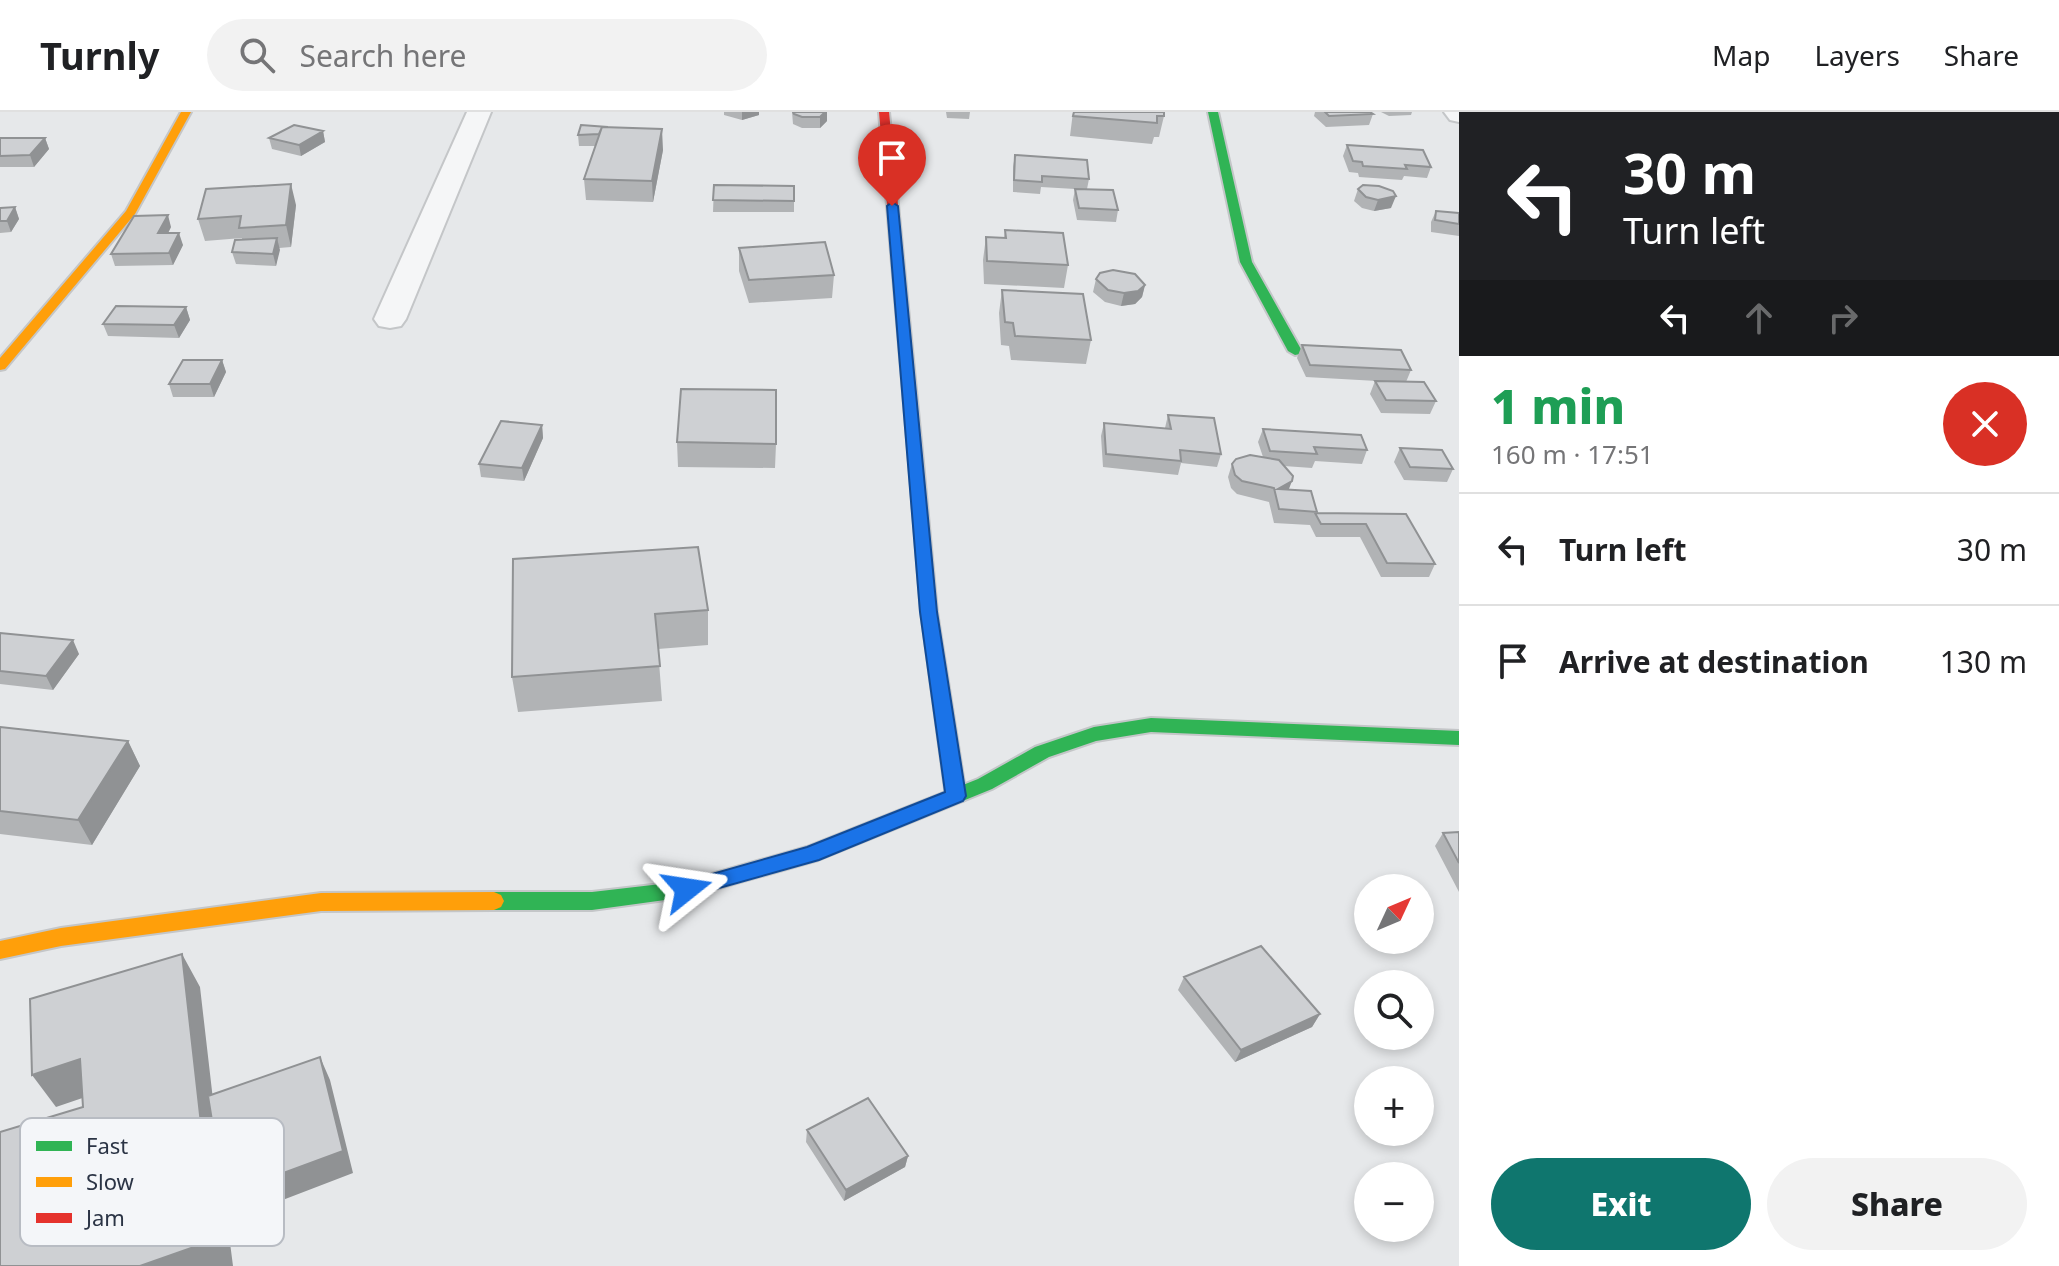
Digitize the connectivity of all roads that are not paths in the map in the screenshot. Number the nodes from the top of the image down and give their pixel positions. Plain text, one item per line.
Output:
1 (186, 112) edge
2 (479, 112) edge
3 (884, 112) edge
4 (1213, 112) edge
5 (390, 319) dead end
6 (1295, 351) dead end
7 (0, 366) edge
8 (1459, 738) edge
9 (956, 796) junction
10 (0, 950) edge

1 - 7 street
2 - 5 street
3 - 9 street
4 - 6 street
8 - 9 street
9 - 10 street

